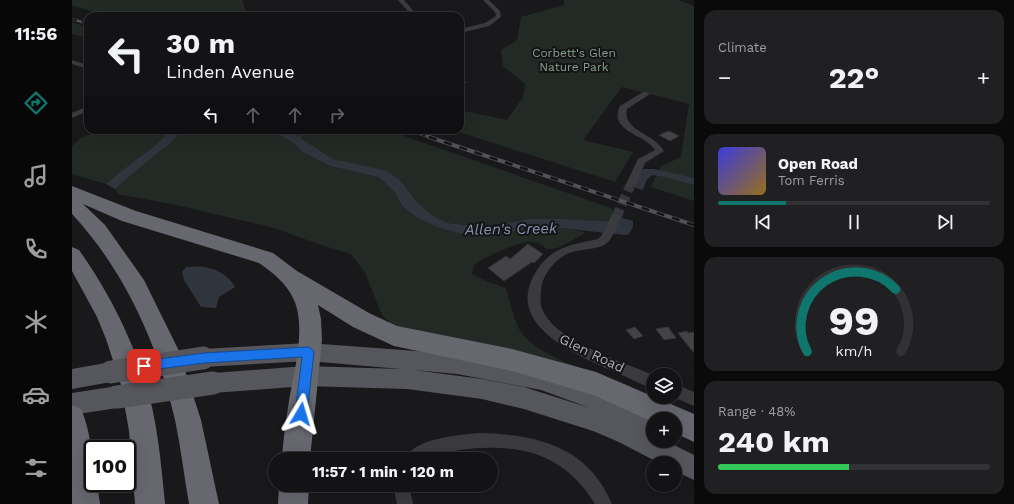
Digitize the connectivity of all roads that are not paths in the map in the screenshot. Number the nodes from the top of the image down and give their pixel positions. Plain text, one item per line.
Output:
1 (401, 0) edge
2 (486, 0) edge
3 (412, 12) edge
4 (464, 30) edge
5 (72, 62) edge
6 (84, 66) edge
7 (646, 94) dead end
8 (84, 110) edge
9 (72, 116) edge
10 (630, 186) tunnel mouth
11 (72, 192) edge
12 (72, 203) edge
13 (615, 219) tunnel mouth
14 (72, 256) edge
15 (291, 277) junction
16 (307, 364) junction
17 (72, 379) edge
18 (646, 379) edge
19 (682, 394) edge
20 (694, 399) edge
21 (72, 404) edge
22 (72, 418) edge
23 (646, 419) edge
24 (694, 428) edge
25 (682, 435) edge
26 (694, 440) edge
27 (297, 452) edge
28 (424, 452) edge
29 (694, 468) edge
30 (80, 488) edge
31 (294, 492) edge
32 (402, 492) edge
33 (150, 504) edge
34 (204, 504) edge
35 (293, 504) edge
36 (405, 504) edge
37 (604, 504) edge

1 - 3 street
2 - 4 street
5 - 6 street
7 - 10 street
8 - 9 street
11 - 15 highway
12 - 34 highway
13 - 18 street, Glen Road
14 - 33 highway
15 - 16 highway
15 - 24 highway
16 - 17 main road, bridge
16 - 21 main road, bridge
16 - 23 main road
16 - 27 highway
16 - 29 main road
19 - 20 street
22 - 30 highway
25 - 26 main road
28 - 37 street
31 - 35 highway
32 - 36 street

